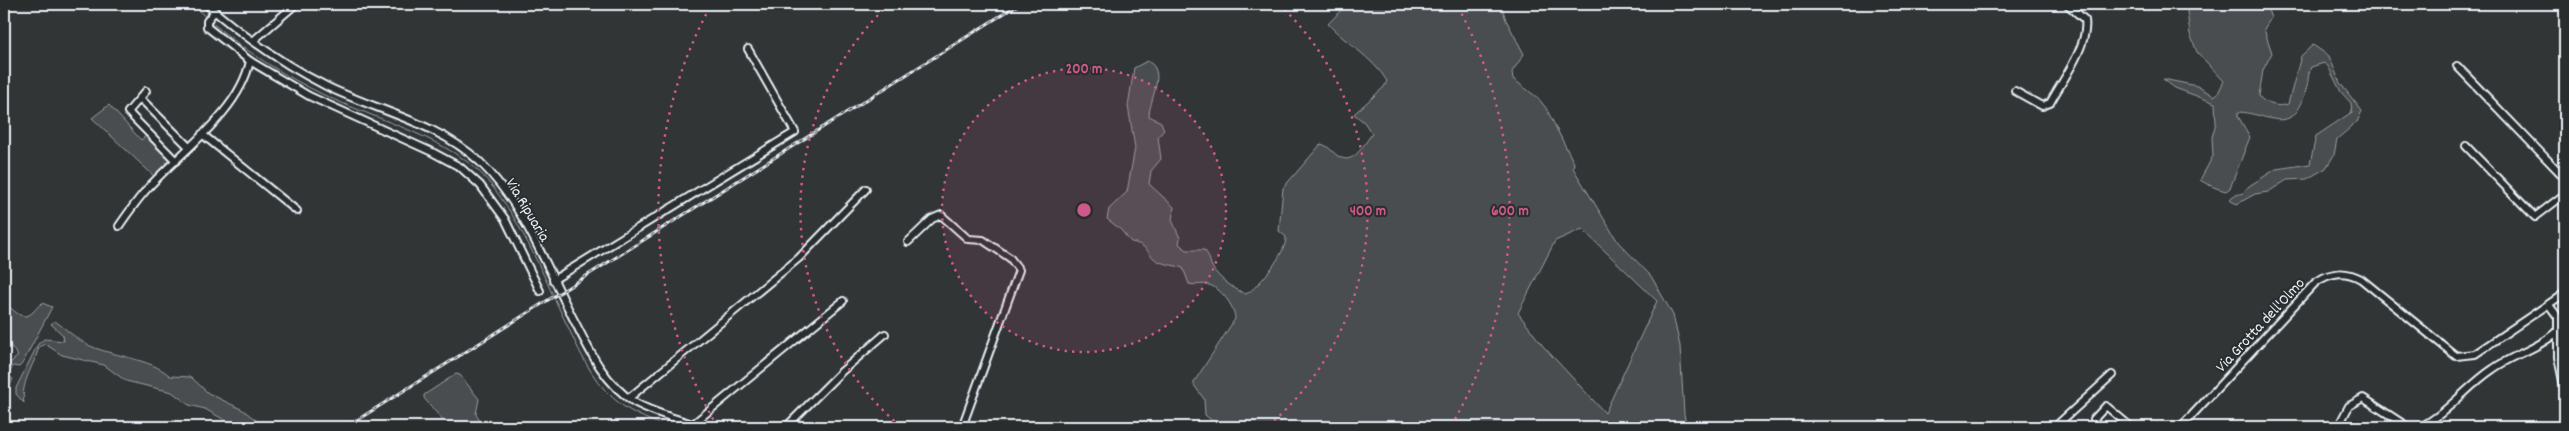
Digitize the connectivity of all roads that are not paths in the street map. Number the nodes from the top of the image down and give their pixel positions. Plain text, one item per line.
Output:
1 (206, 4) edge
2 (296, 4) edge
3 (2067, 4) edge
4 (211, 16) junction
5 (253, 41) junction
6 (748, 49) dead end
7 (250, 61) junction
8 (2456, 66) dead end
9 (146, 91) dead end
10 (2015, 91) dead end
11 (143, 101) dead end
12 (202, 134) junction
13 (2466, 146) dead end
14 (189, 147) junction
15 (176, 161) junction
16 (2565, 178) edge
17 (866, 189) dead end
18 (2565, 194) edge
19 (298, 211) dead end
20 (119, 226) dead end
21 (908, 242) dead end
22 (553, 280) junction
23 (540, 291) dead end
24 (2565, 293) edge
25 (843, 300) dead end
26 (2549, 304) junction
27 (2557, 332) junction
28 (885, 334) dead end
29 (2112, 375) dead end
30 (2565, 391) edge
31 (629, 398) junction
32 (2094, 419) dead end
33 (693, 424) junction
34 (2339, 424) edge
35 (2427, 425) edge
36 (701, 427) edge
37 (786, 427) edge
38 (962, 427) edge
39 (2058, 427) edge
40 (2131, 427) edge
41 (2181, 427) edge
42 (2344, 427) edge
43 (2408, 427) edge
44 (2420, 427) edge

1 - 4 street, Via Ripuaria
2 - 5 street
3 - 10 street
4 - 5 street, Via Ripuaria
4 - 7 street
5 - 22 street, Via Ripuaria
6 - 22 street
7 - 12 street
7 - 23 street
8 - 16 street
9 - 15 street
11 - 14 street
12 - 14 street
12 - 19 street
13 - 18 street
14 - 15 street
15 - 20 street
17 - 31 street
21 - 38 street
22 - 31 street, Via Ripuaria
24 - 26 street, Via Grotta dell'Olmo
25 - 33 street
26 - 27 street
26 - 41 street, Via Grotta dell'Olmo
27 - 30 street
27 - 35 street
28 - 37 street
29 - 39 street
31 - 33 street, Via Ripuaria
32 - 40 street
33 - 36 street, Via Ripuaria
34 - 42 street
34 - 43 street
35 - 44 street

